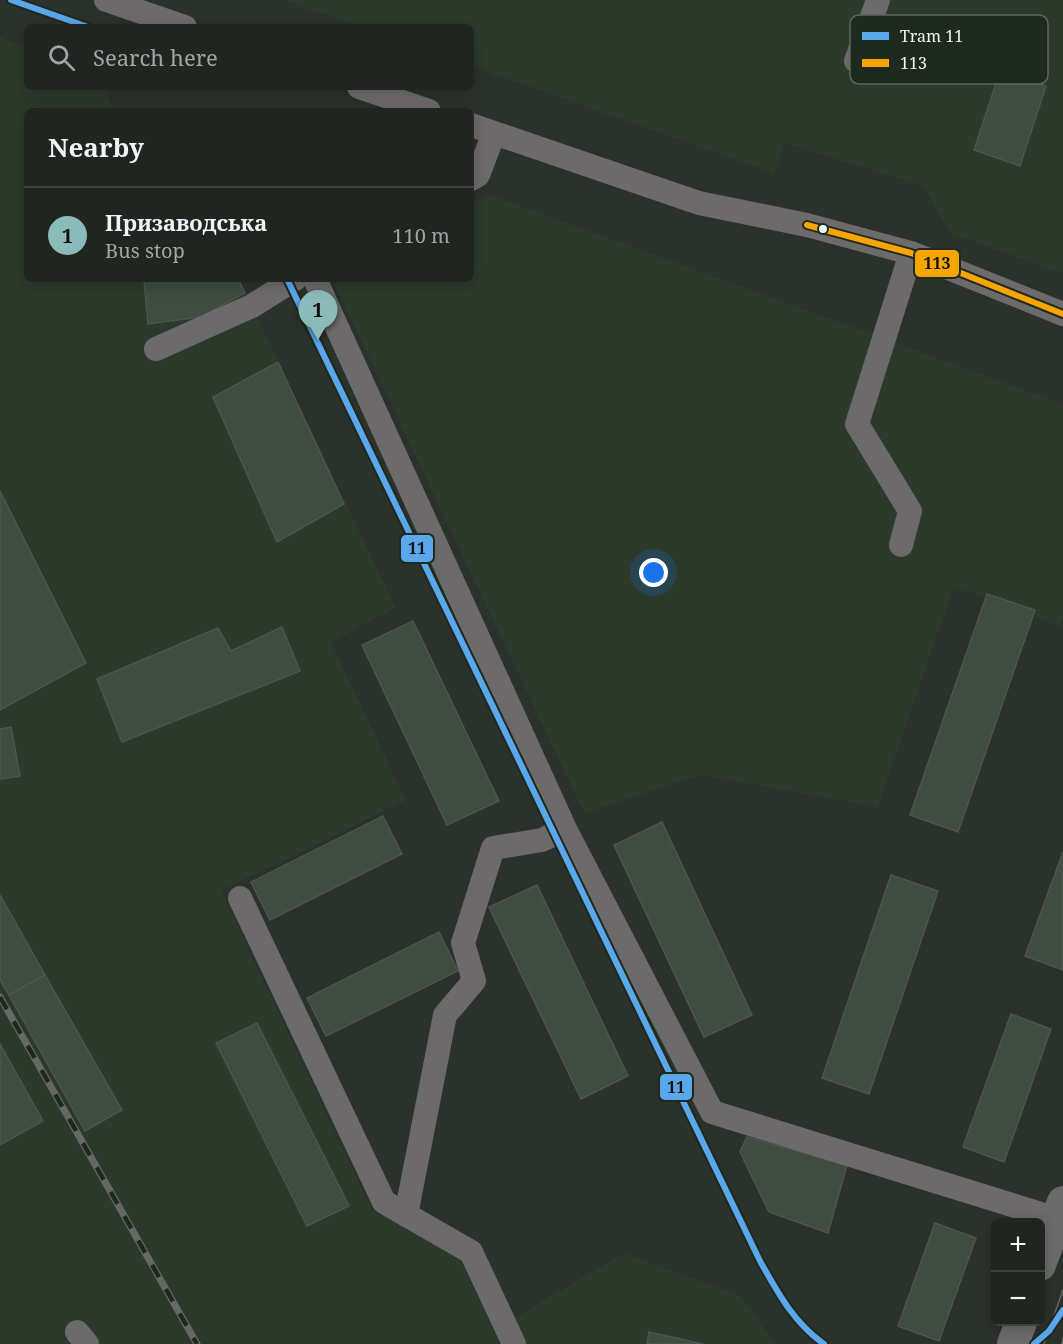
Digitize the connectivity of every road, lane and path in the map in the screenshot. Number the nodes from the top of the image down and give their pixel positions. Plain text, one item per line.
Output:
1 (106, 0) edge
2 (878, 0) edge
3 (873, 15) edge
4 (176, 24) edge
5 (368, 90) edge
6 (420, 108) edge
7 (474, 126) edge
8 (494, 133) junction
9 (474, 177) edge
10 (911, 253) junction
11 (290, 282) edge
12 (316, 282) edge
13 (1063, 314) edge
14 (156, 349) dead end
15 (901, 545) dead end
16 (565, 829) junction
17 (240, 898) dead end
18 (1060, 1211) edge
19 (406, 1215) junction
20 (1045, 1254) edge
21 (1020, 1326) edge
22 (514, 1344) edge
23 (1013, 1344) edge

1 - 4 street
2 - 3 street
5 - 6 street
7 - 8 street
8 - 9 street
8 - 10 street
10 - 13 street
10 - 15 street
11 - 14 street
12 - 16 street
16 - 18 street
16 - 19 street
17 - 19 street
18 - 20 main road
19 - 22 street
21 - 23 main road

